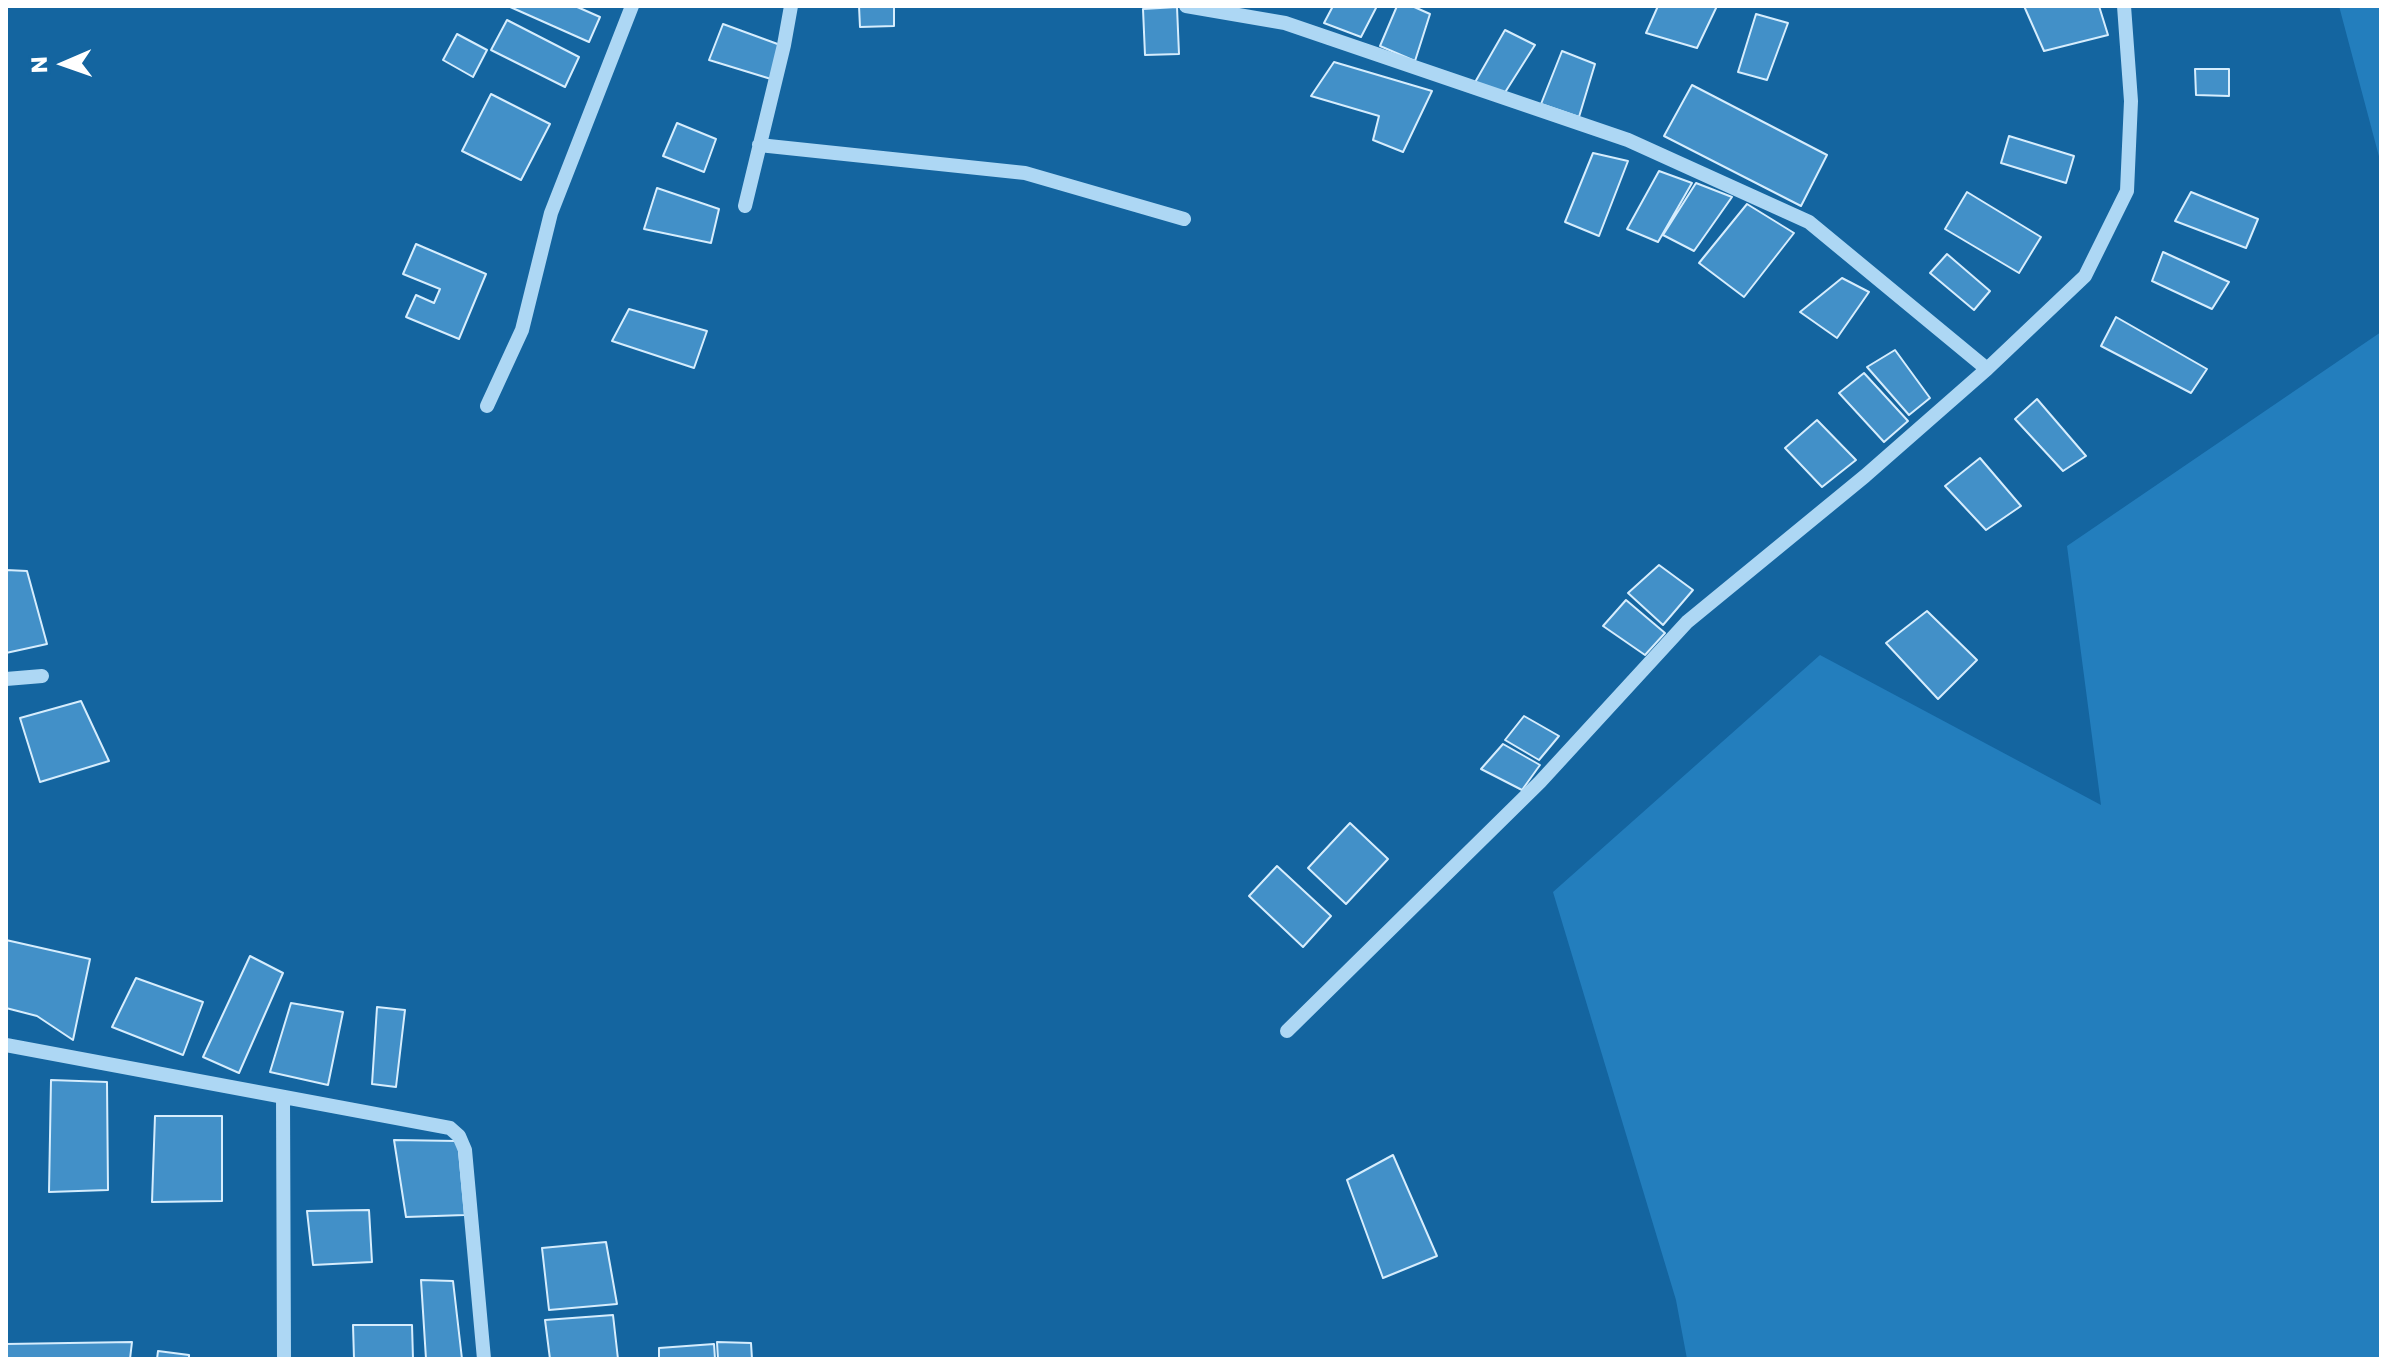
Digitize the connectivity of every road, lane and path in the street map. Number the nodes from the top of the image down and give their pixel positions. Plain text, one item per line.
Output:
1 (632, 6) edge
2 (791, 6) edge
3 (1186, 6) edge
4 (2124, 6) edge
5 (759, 145) junction
6 (745, 206) dead end
7 (1184, 219) dead end
8 (1987, 369) junction
9 (487, 406) dead end
10 (42, 676) dead end
11 (6, 679) edge
12 (1287, 1031) dead end
13 (6, 1045) edge
14 (283, 1097) junction
15 (284, 1359) edge
16 (484, 1359) edge

1 - 9 street
2 - 5 street
3 - 8 street
4 - 8 street
5 - 6 street
5 - 7 street
8 - 12 street
10 - 11 street
13 - 14 street
14 - 15 street
14 - 16 street

